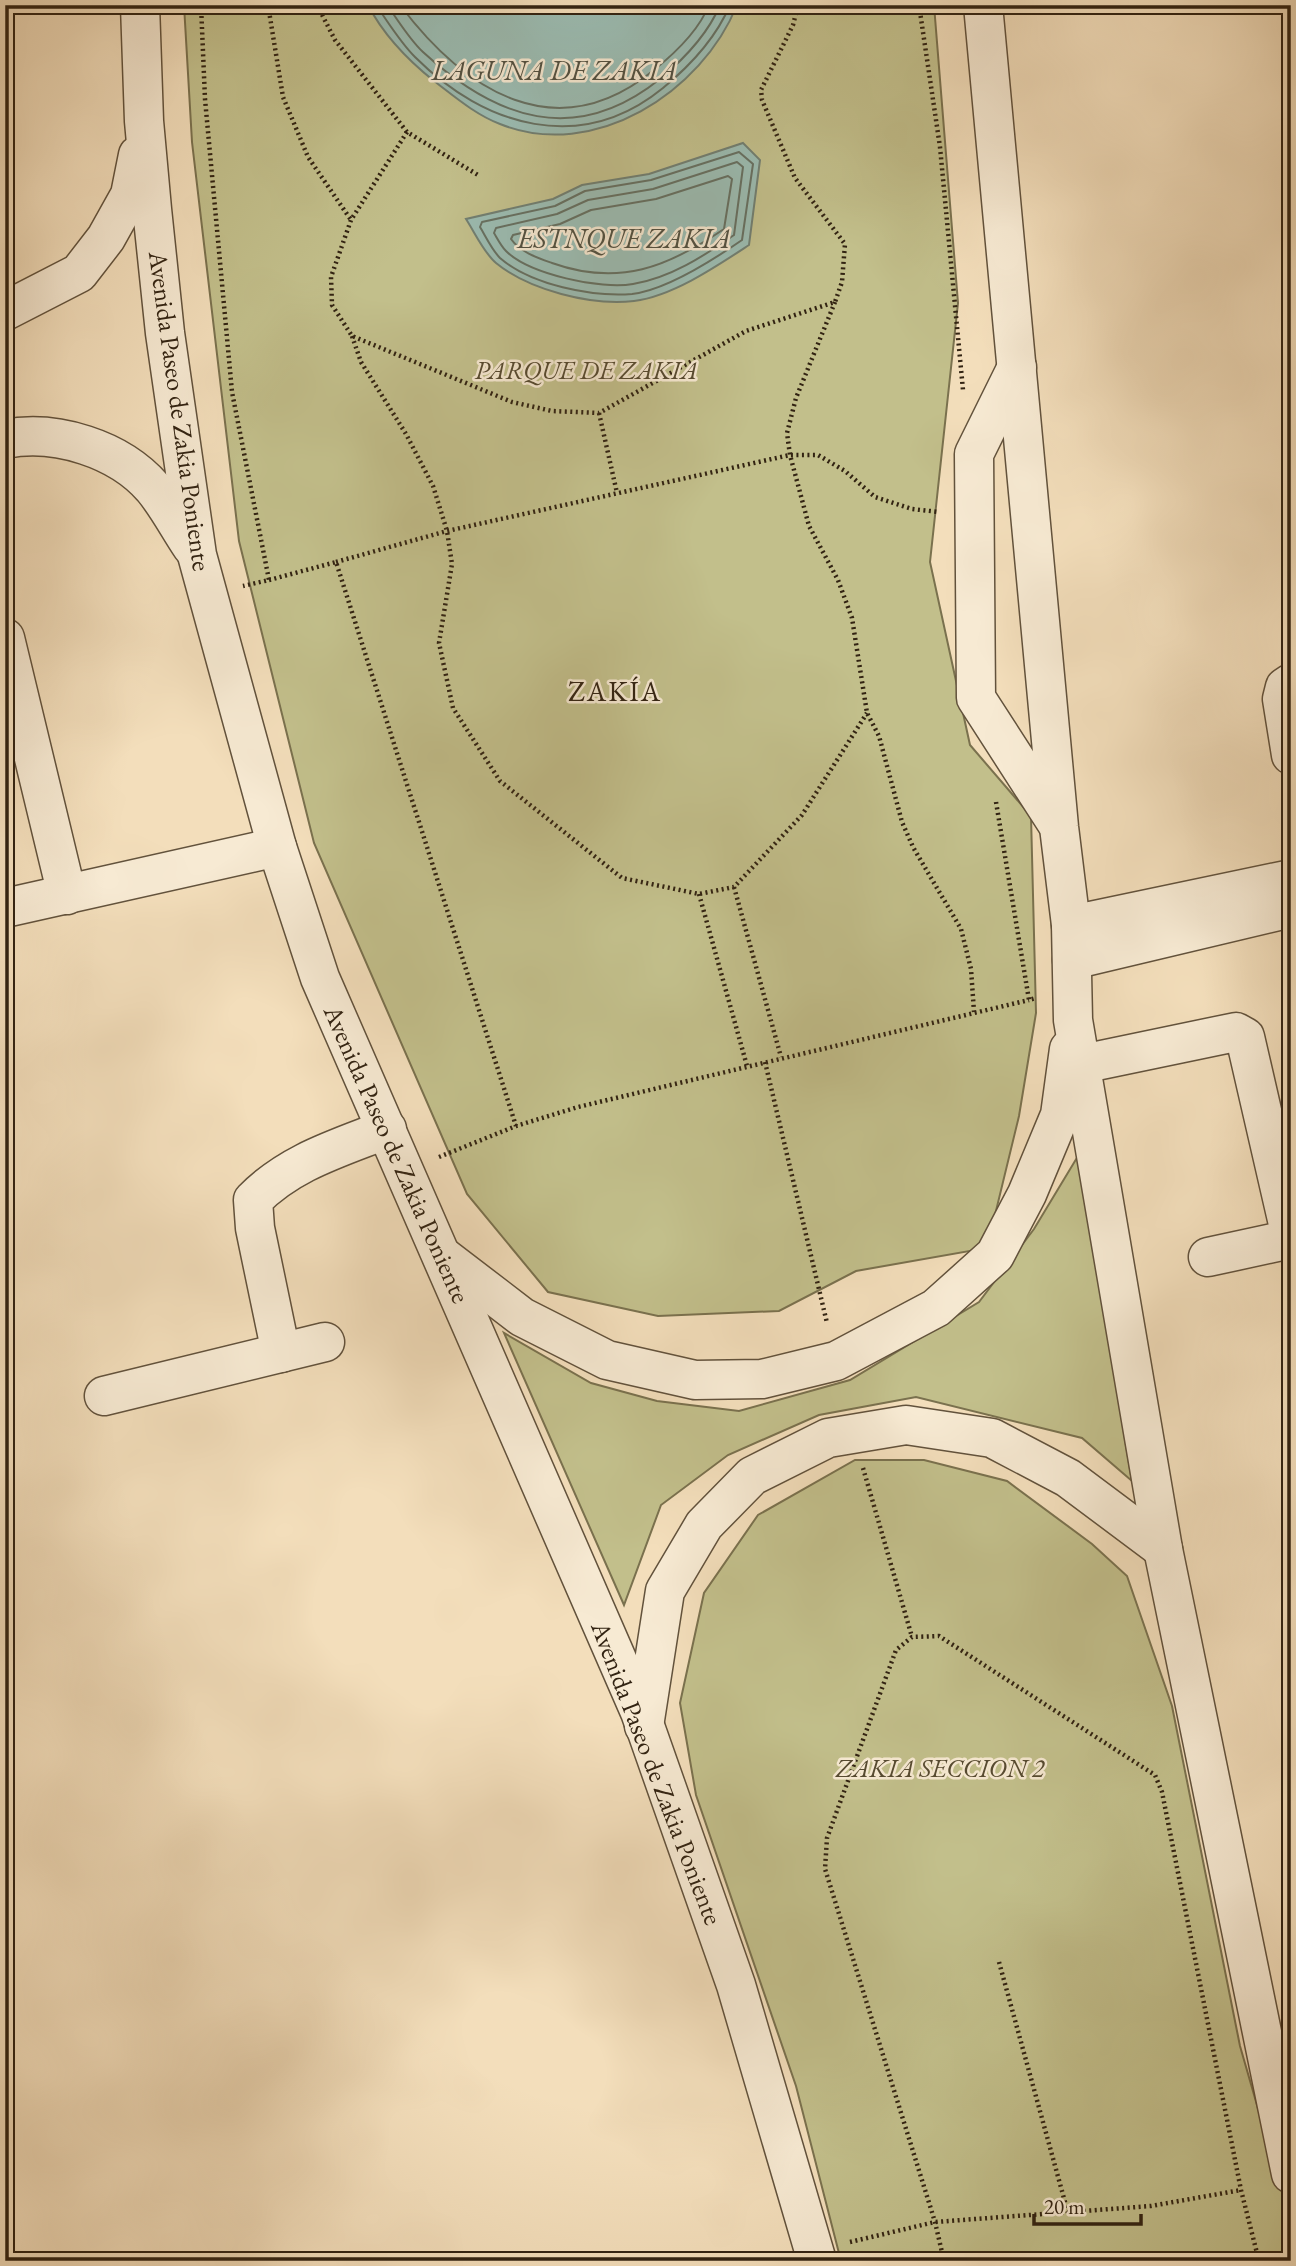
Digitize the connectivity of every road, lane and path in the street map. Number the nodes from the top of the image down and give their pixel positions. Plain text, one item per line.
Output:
1 (140, 5) edge
2 (201, 5) edge
3 (268, 5) edge
4 (317, 5) edge
5 (799, 5) edge
6 (983, 5) edge
7 (144, 121) junction
8 (407, 132) junction
9 (478, 175) dead end
10 (351, 220) junction
11 (835, 302) junction
12 (5, 311) edge
13 (352, 336) junction
14 (1017, 367) junction
15 (599, 413) junction
16 (5, 439) edge
17 (790, 455) junction
18 (617, 493) junction
19 (940, 512) dead end
20 (447, 531) junction
21 (197, 555) junction
22 (335, 562) junction
23 (269, 580) junction
24 (208, 595) junction
25 (5, 638) edge
26 (1291, 683) edge
27 (867, 713) junction
28 (1291, 755) edge
29 (1059, 827) junction
30 (277, 847) junction
31 (1291, 879) edge
32 (734, 887) junction
33 (699, 894) junction
34 (67, 895) junction
35 (5, 908) edge
36 (1291, 908) edge
37 (1071, 942) junction
38 (1029, 1000) dead end
39 (974, 1012) junction
40 (1073, 1020) junction
41 (781, 1057) junction
42 (765, 1062) junction
43 (1082, 1064) junction
44 (747, 1066) junction
45 (516, 1126) junction
46 (387, 1129) junction
47 (468, 1147) dead end
48 (1291, 1238) edge
49 (443, 1256) junction
50 (1208, 1257) dead end
51 (325, 1342) dead end
52 (281, 1353) junction
53 (836, 1361) junction
54 (104, 1396) dead end
55 (853, 1434) junction
56 (1163, 1549) junction
57 (912, 1637) junction
58 (644, 1726) junction
59 (999, 1962) dead end
60 (1291, 2174) edge
61 (1241, 2190) junction
62 (1068, 2213) junction
63 (935, 2222) junction
64 (854, 2241) dead end
65 (817, 2261) edge
66 (944, 2261) edge
67 (1259, 2261) edge

1 - 7 street, Avenida Paseo de Zakia Poniente
2 - 23 path
3 - 10 path
4 - 8 path
5 - 11 path
6 - 14 street
7 - 12 street
7 - 21 street, Avenida Paseo de Zakia Poniente
8 - 9 path
8 - 10 path
10 - 13 path
11 - 15 path
11 - 17 path
13 - 15 path
13 - 20 path
14 - 29 street
14 - 29 street
15 - 18 path
16 - 21 street
17 - 18 path
17 - 19 path
17 - 27 path
18 - 20 path
20 - 22 path
20 - 33 path
21 - 24 street, Avenida Paseo de Zakia Poniente
22 - 23 path
22 - 45 path
23 - 24 path
24 - 30 street, Avenida Paseo de Zakia Poniente
25 - 34 street
26 - 28 street
27 - 32 path
27 - 39 path
29 - 37 street
30 - 34 street
30 - 46 street, Avenida Paseo de Zakia Poniente
31 - 37 street
32 - 33 path
32 - 41 path
33 - 44 path
34 - 35 street
36 - 37 street
37 - 40 street
38 - 39 path
39 - 41 path
40 - 43 street
40 - 53 street
41 - 42 path
42 - 44 path
42 - 53 path
43 - 48 street
43 - 56 street
44 - 45 path
45 - 47 path
46 - 49 street, Avenida Paseo de Zakia Poniente
46 - 52 street
48 - 50 street
49 - 53 street
49 - 58 street, Avenida Paseo de Zakia Poniente
51 - 52 street
52 - 54 street
55 - 56 street
55 - 57 path
55 - 58 street
56 - 60 street
57 - 61 path
57 - 63 path
58 - 65 street, Avenida Paseo de Zakia Poniente
59 - 62 path
61 - 62 path
61 - 67 path
62 - 63 path
63 - 64 path
63 - 66 path

